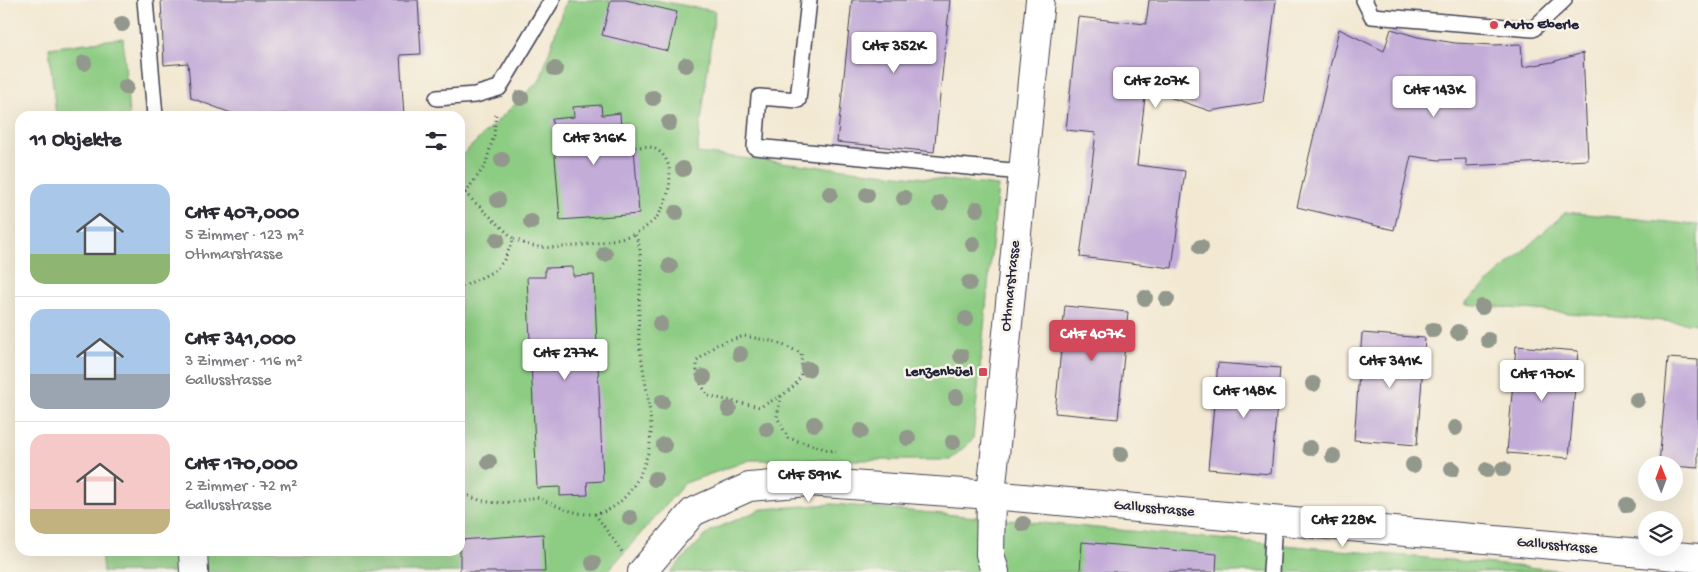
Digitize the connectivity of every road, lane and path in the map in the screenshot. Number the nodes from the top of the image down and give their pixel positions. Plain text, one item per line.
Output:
1 (145, 0) edge
2 (552, 0) edge
3 (809, 0) edge
4 (1040, 0) edge
5 (1364, 0) edge
6 (1564, 0) edge
7 (499, 88) junction
8 (437, 98) dead end
9 (155, 111) edge
10 (634, 147) dead end
11 (1022, 172) junction
12 (465, 193) joint
13 (635, 234) junction
14 (514, 239) junction
15 (465, 286) edge
16 (781, 396) junction
17 (851, 484) junction
18 (465, 494) edge
19 (991, 495) junction
20 (595, 514) junction
21 (1274, 520) junction
22 (193, 556) edge
23 (1698, 558) edge
24 (646, 568) edge
25 (194, 572) edge
26 (995, 572) edge
27 (1271, 572) edge

1 - 9 lane
2 - 7 lane
3 - 11 lane
4 - 11 street, Othmarstrasse
5 - 6 lane
7 - 8 lane
7 - 12 path
10 - 13 path
11 - 19 street, Othmarstrasse
12 - 14 path
13 - 14 path
13 - 20 path
14 - 15 path
16 - 16 path
16 - 17 path
17 - 19 street, Gallusstrasse
17 - 24 street, Gallusstrasse
18 - 20 path
19 - 21 street, Gallusstrasse
19 - 26 street, Othmarstrasse
20 - 24 path
21 - 23 street, Gallusstrasse
21 - 27 lane
22 - 25 street

